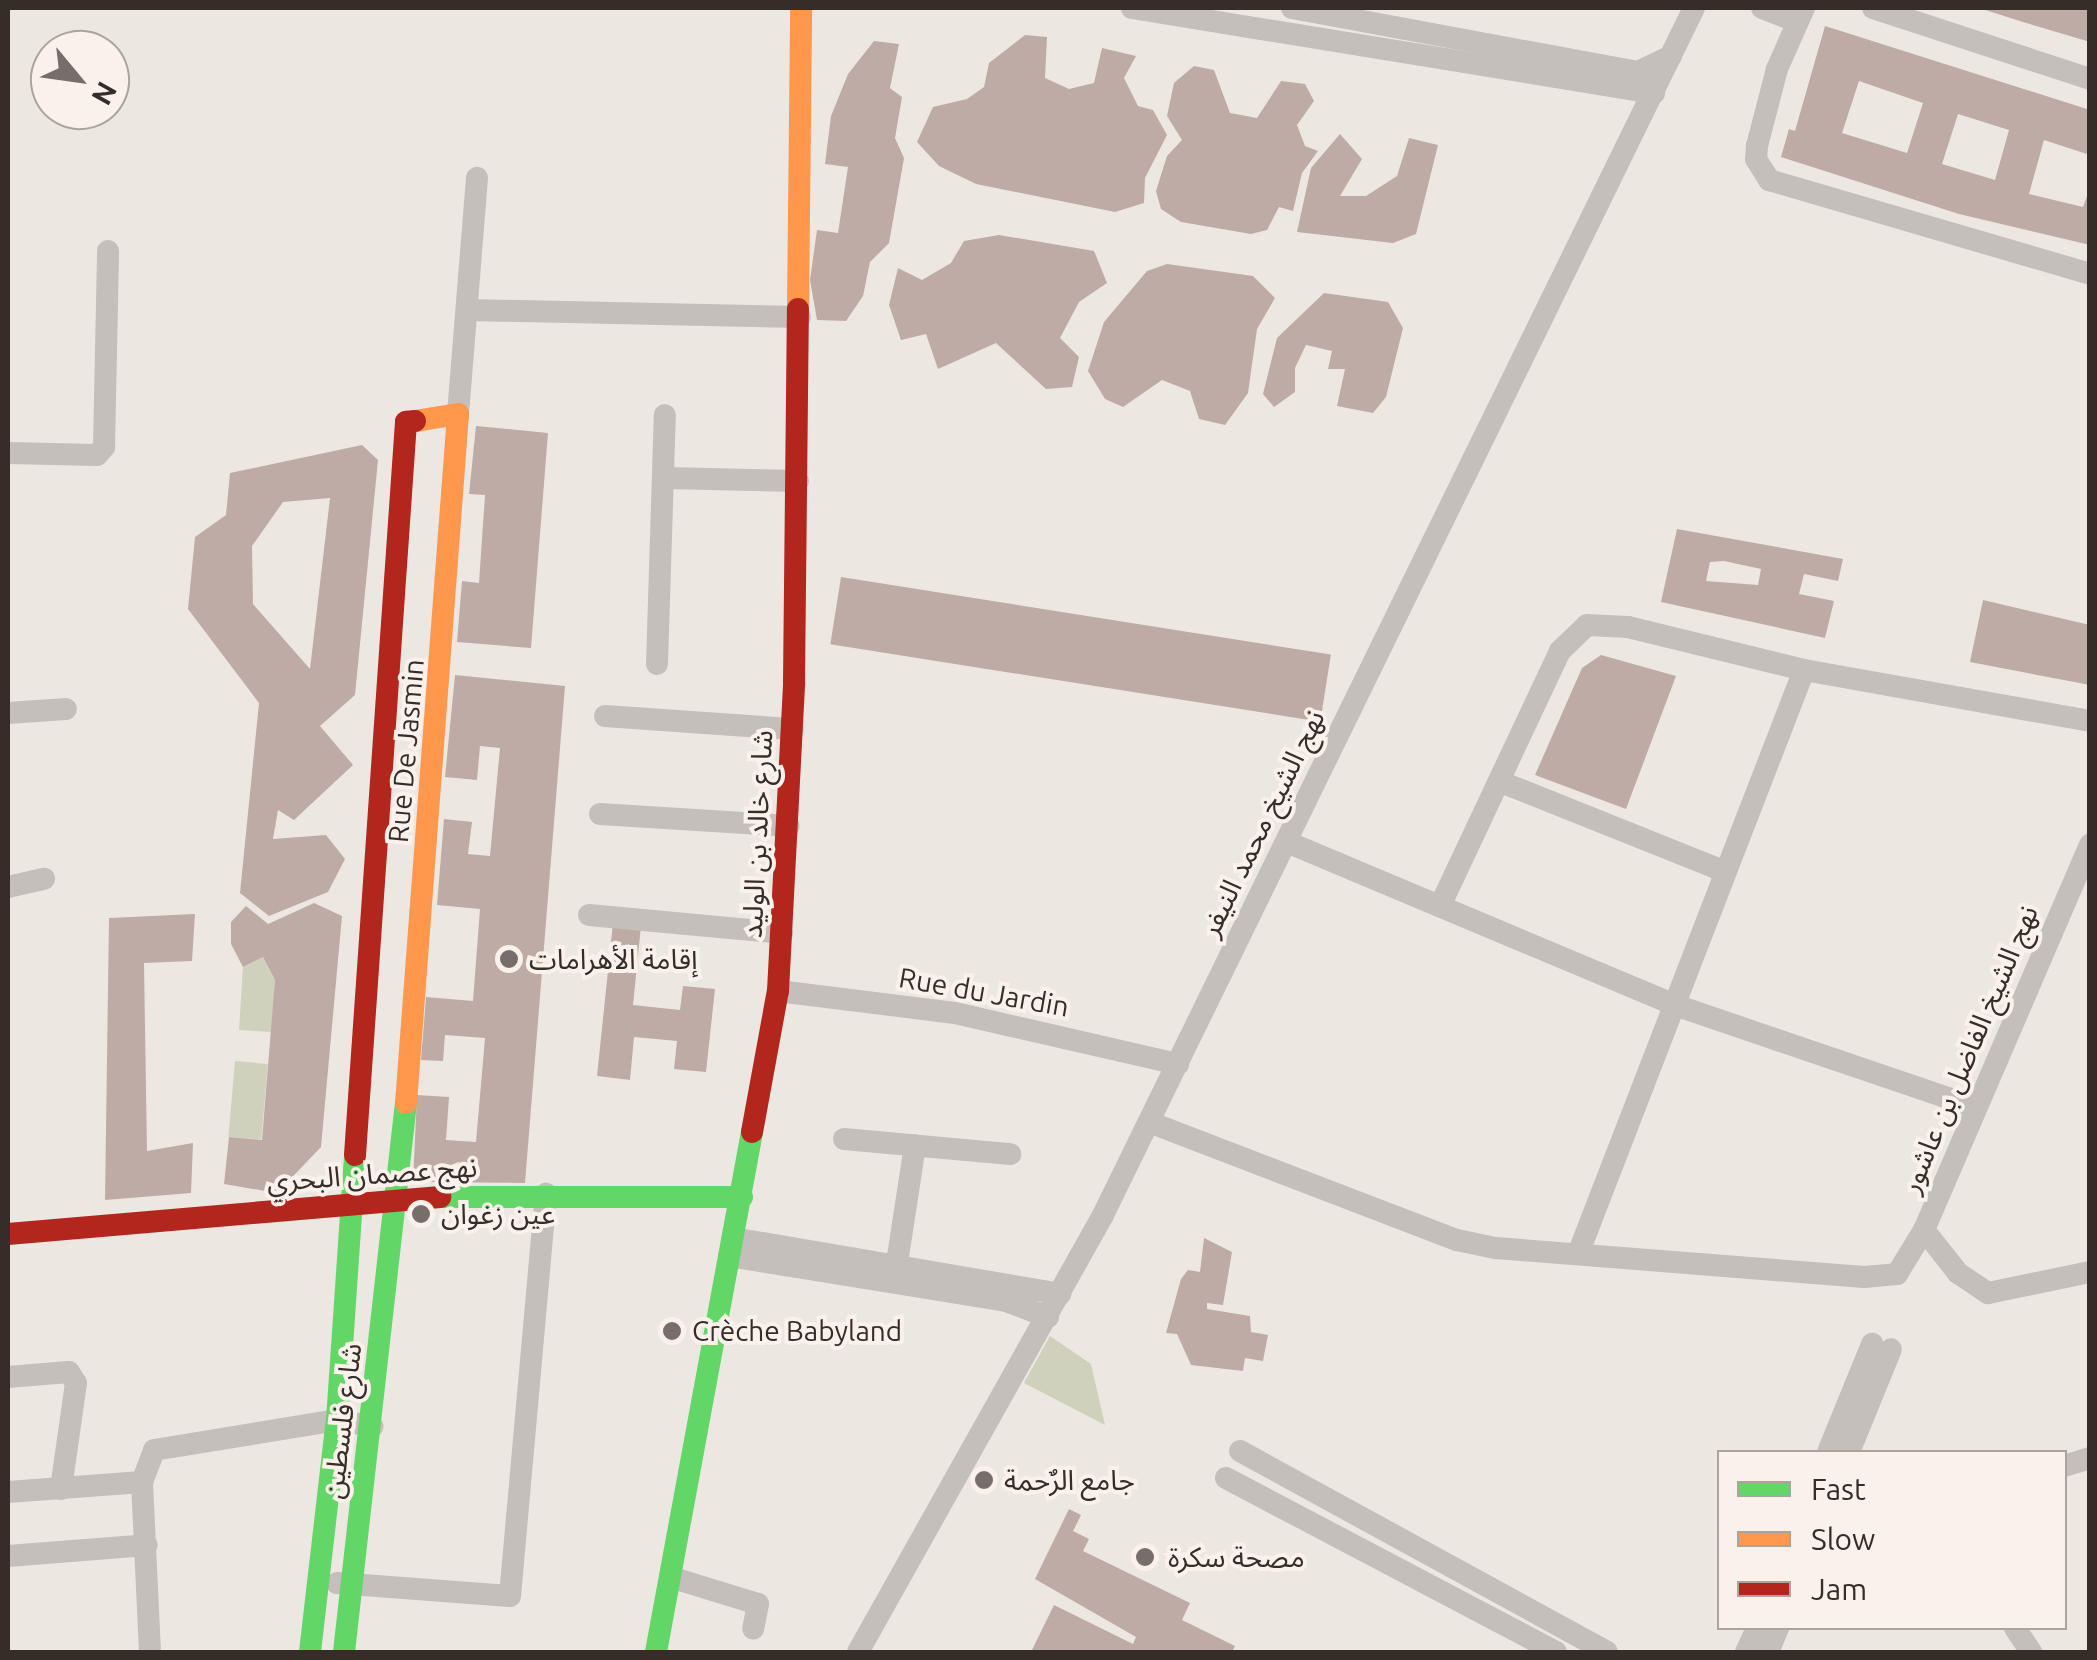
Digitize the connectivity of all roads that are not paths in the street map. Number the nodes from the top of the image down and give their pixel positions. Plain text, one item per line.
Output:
1 (801, 8) edge
2 (1132, 8) edge
3 (1292, 8) edge
4 (1694, 8) edge
5 (1762, 8) edge
6 (1874, 8) edge
7 (1799, 14) edge
8 (1671, 56) junction
9 (2090, 79) edge
10 (1654, 93) junction
11 (477, 178) dead end
12 (108, 250) dead end
13 (2090, 274) edge
14 (467, 310) junction
15 (800, 317) junction
16 (458, 414) junction
17 (665, 414) dead end
18 (8, 453) edge
19 (665, 478) junction
20 (798, 481) junction
21 (657, 664) dead end
22 (1804, 670) junction
23 (66, 709) dead end
24 (8, 713) edge
25 (606, 716) dead end
26 (2090, 721) edge
27 (793, 729) junction
28 (1500, 782) junction
29 (600, 814) dead end
30 (789, 826) junction
31 (1287, 842) junction
32 (2090, 844) edge
33 (1724, 872) junction
34 (44, 879) dead end
35 (8, 887) edge
36 (1440, 906) junction
37 (589, 915) dead end
38 (782, 933) junction
39 (778, 992) junction
40 (1672, 1004) junction
41 (1178, 1064) junction
42 (1975, 1107) junction
43 (1149, 1122) junction
44 (844, 1139) dead end
45 (915, 1146) junction
46 (1010, 1154) dead end
47 (546, 1194) junction
48 (398, 1197) junction
49 (742, 1197) junction
50 (350, 1202) junction
51 (1924, 1230) junction
52 (8, 1234) edge
53 (731, 1247) junction
54 (1578, 1254) junction
55 (897, 1263) junction
56 (2090, 1272) edge
57 (1060, 1294) junction
58 (1048, 1317) junction
59 (8, 1377) edge
60 (337, 1420) junction
61 (372, 1426) junction
62 (1829, 1450) edge
63 (1849, 1450) edge
64 (1240, 1451) dead end
65 (1226, 1478) dead end
66 (142, 1482) junction
67 (61, 1489) junction
68 (8, 1492) edge
69 (147, 1545) junction
70 (8, 1556) edge
71 (670, 1577) junction
72 (319, 1581) junction
73 (354, 1584) junction
74 (753, 1629) dead end
75 (2016, 1630) edge
76 (150, 1652) edge
77 (310, 1652) edge
78 (344, 1652) edge
79 (656, 1652) edge
80 (858, 1652) edge
81 (1556, 1652) edge
82 (1606, 1652) edge
83 (2031, 1652) edge

1 - 15 street, شارع خالد بن الوليد
2 - 10 street
3 - 8 street
4 - 8 street, نهج الشيخ محمد النيفر
5 - 7 street
6 - 9 street
7 - 13 street
8 - 10 street, نهج الشيخ محمد النيفر
10 - 31 street, نهج الشيخ محمد النيفر
11 - 14 street, Rue De Jasmin
12 - 18 street
14 - 15 street
14 - 16 street, Rue De Jasmin
15 - 20 street, شارع خالد بن الوليد
16 - 48 street, Rue De Jasmin
16 - 50 street, Rue De Jasmin
17 - 19 street
19 - 20 street
19 - 21 street
20 - 27 street, شارع خالد بن الوليد
22 - 26 street
22 - 28 street
22 - 33 street
23 - 24 street
25 - 27 street
27 - 30 street, شارع خالد بن الوليد
28 - 33 street
28 - 36 street
29 - 30 street
30 - 38 street, شارع خالد بن الوليد
31 - 36 street
31 - 41 street, نهج الشيخ محمد النيفر
32 - 42 street, نهج الشيخ الفاضل بن عاشور
33 - 40 street
34 - 35 street
36 - 40 street
37 - 38 street
38 - 39 street, شارع خالد بن الوليد
39 - 41 street, Rue du Jardin
39 - 49 street, شارع خالد بن الوليد
40 - 42 street
40 - 54 street
41 - 43 street, نهج الشيخ محمد النيفر
42 - 51 street, نهج الشيخ الفاضل بن عاشور
43 - 54 street
43 - 57 street, نهج الشيخ محمد النيفر
44 - 45 street
45 - 46 street
45 - 55 street
47 - 48 street, نهج عصمان البحري
47 - 49 street, نهج عصمان البحري
47 - 73 street
48 - 50 street, نهج عصمان البحري
48 - 61 street, شارع فلسطين
49 - 53 street, شارع خالد بن الوليد
50 - 52 street, نهج عصمان البحري
50 - 60 street, شارع فلسطين
51 - 54 street, نهج الشيخ الفاضل بن عاشور
51 - 56 street
53 - 55 street
53 - 58 street
53 - 71 street, شارع خالد بن الوليد
55 - 57 street
57 - 58 street, نهج الشيخ محمد النيفر
58 - 80 street, نهج الشيخ محمد النيفر
59 - 67 street
60 - 61 street
60 - 66 street
60 - 72 street, شارع فلسطين
61 - 73 street, شارع فلسطين
62 - 63 street
64 - 82 street
65 - 81 street
66 - 67 street
66 - 69 street
67 - 68 street
69 - 70 street
69 - 76 street
71 - 74 street
71 - 79 street, شارع خالد بن الوليد
72 - 73 street
72 - 77 street, شارع فلسطين
73 - 78 street, شارع فلسطين
75 - 83 street

